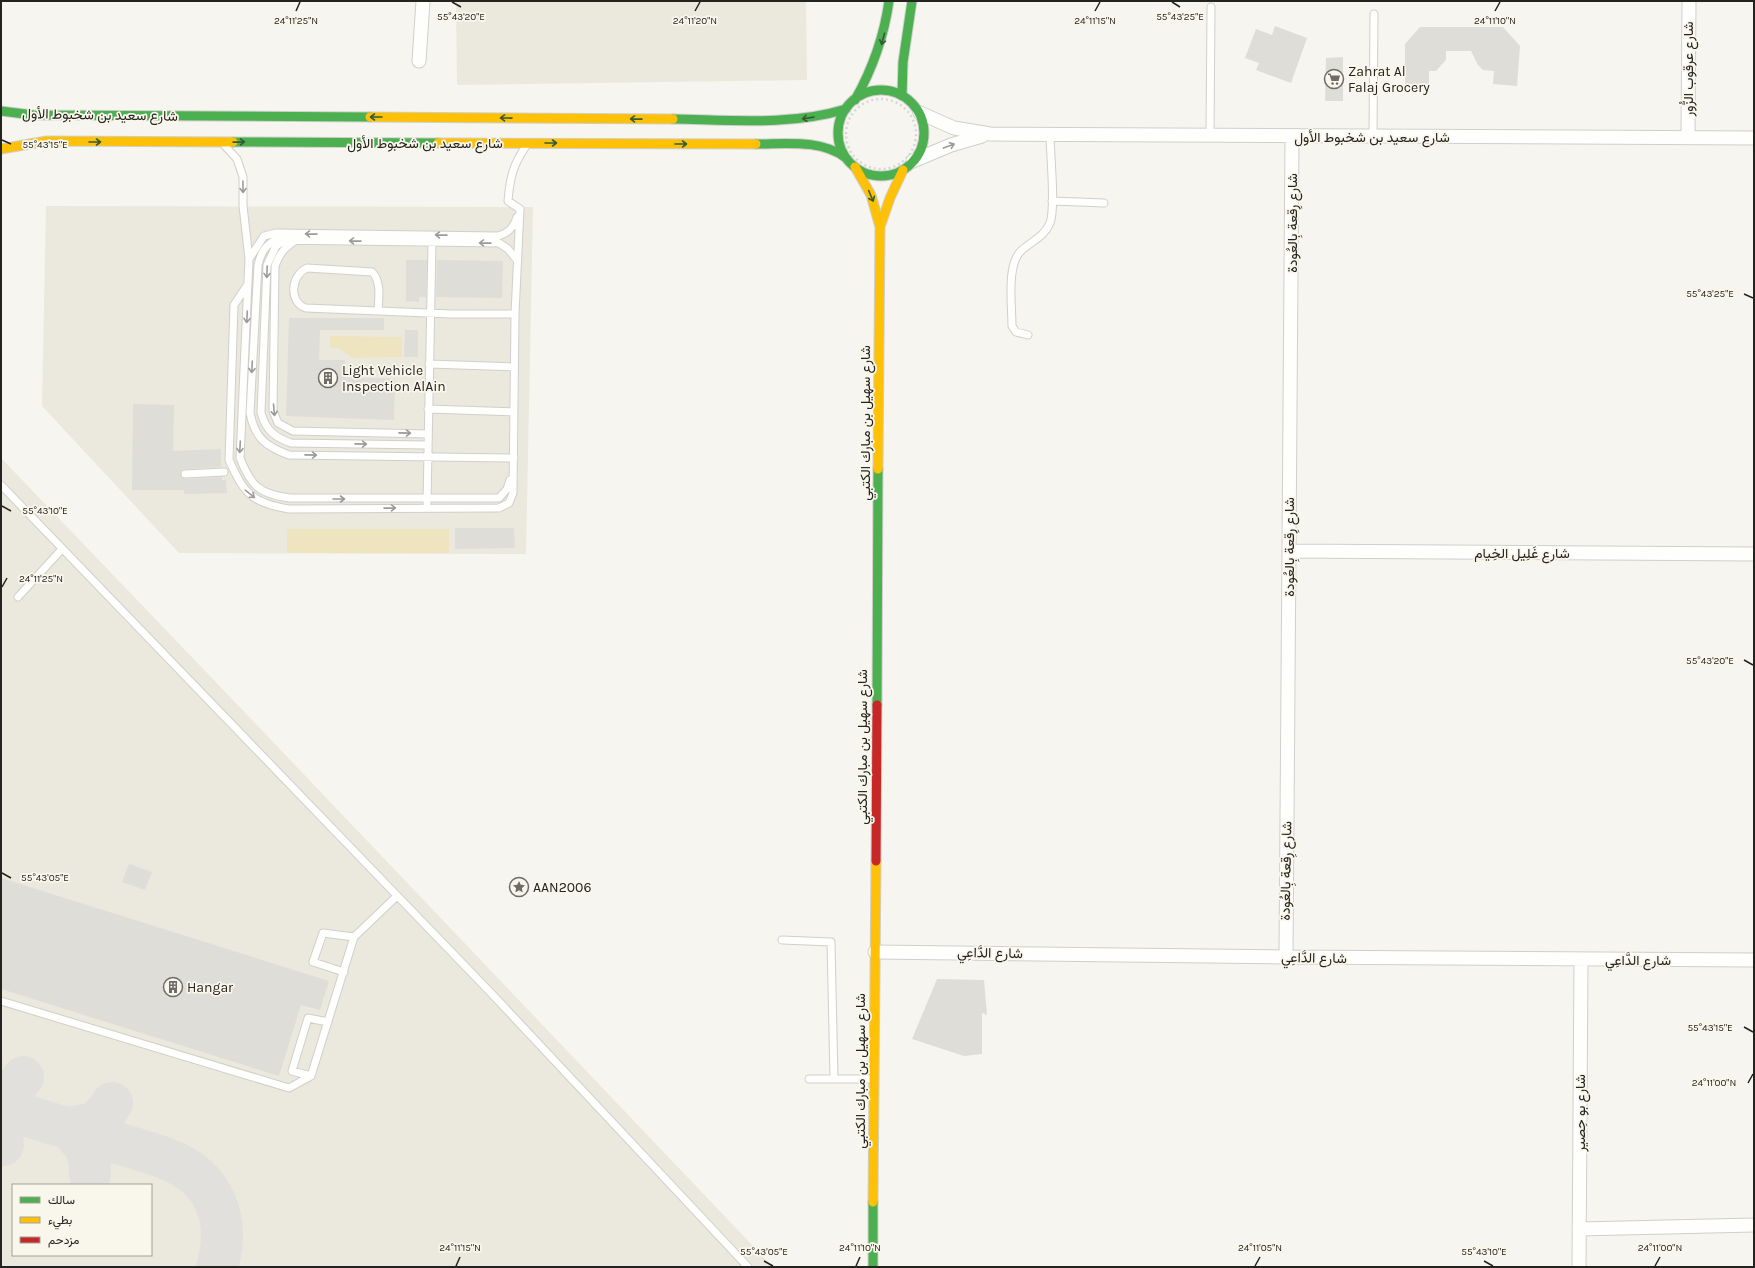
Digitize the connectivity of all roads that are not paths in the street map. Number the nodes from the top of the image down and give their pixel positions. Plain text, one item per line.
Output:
1 (423, 1) edge
2 (889, 1) edge
3 (912, 1) edge
4 (1689, 1) edge
5 (1211, 7) dead end
6 (1374, 14) dead end
7 (418, 61) dead end
8 (902, 96) junction
9 (854, 100) junction
10 (846, 109) junction
11 (1, 111) edge
12 (920, 113) junction
13 (990, 134) junction
14 (1050, 135) junction
15 (1210, 136) junction
16 (1292, 137) junction
17 (1373, 137) junction
18 (1688, 137) junction
19 (1754, 138) edge
20 (221, 142) junction
21 (528, 143) junction
22 (1, 149) edge
23 (846, 158) junction
24 (913, 162) junction
25 (855, 167) junction
26 (903, 170) junction
27 (1052, 201) junction
28 (1104, 203) dead end
29 (520, 209) junction
30 (880, 227) junction
31 (286, 240) junction
32 (296, 240) junction
33 (432, 242) junction
34 (249, 259) junction
35 (517, 260) junction
36 (248, 284) junction
37 (378, 310) junction
38 (431, 312) junction
39 (515, 314) junction
40 (1028, 334) dead end
41 (429, 364) junction
42 (514, 367) junction
43 (428, 409) junction
44 (514, 412) junction
45 (428, 434) junction
46 (427, 445) junction
47 (427, 457) junction
48 (514, 458) junction
49 (229, 460) junction
50 (224, 472) junction
51 (513, 472) junction
52 (185, 474) dead end
53 (238, 480) junction
54 (1, 485) edge
55 (427, 499) junction
56 (428, 507) junction
57 (62, 549) junction
58 (1289, 551) junction
59 (1754, 554) edge
60 (18, 597) dead end
61 (397, 896) junction
62 (354, 936) junction
63 (782, 940) dead end
64 (875, 952) junction
65 (1286, 957) junction
66 (1581, 960) junction
67 (1754, 960) edge
68 (344, 972) junction
69 (1, 1001) edge
70 (328, 1022) junction
71 (311, 1076) junction
72 (809, 1079) dead end
73 (834, 1079) junction
74 (874, 1079) junction
75 (1754, 1225) edge
76 (1579, 1229) junction
77 (748, 1267) edge
78 (873, 1267) edge
79 (1578, 1267) edge

1 - 7 street
2 -> 9 street
3 - 8 street
4 - 18 street, شارع عرقوب الزُّور
5 - 15 lane
6 - 17 lane
8 - 9 street
8 - 12 street
9 - 10 street
10 -> 11 street, شارع سعيد بن شخبوط الأول
10 - 23 street
12 - 13 street, شارع سعيد بن شخبوط الأول
12 - 24 street
13 - 14 street, شارع سعيد بن شخبوط الأول
24 -> 13 street, شارع سعيد بن شخبوط الأول
14 - 15 street, شارع سعيد بن شخبوط الأول
14 - 27 lane
15 - 16 street, شارع سعيد بن شخبوط الأول
16 - 17 street, شارع سعيد بن شخبوط الأول
16 - 58 street, شارع رِقعة بِالعُودة
17 - 18 street, شارع سعيد بن شخبوط الأول
18 - 19 street, شارع سعيد بن شخبوط الأول
20 -> 21 street, شارع سعيد بن شخبوط الأول
22 -> 20 street, شارع سعيد بن شخبوط الأول
20 -> 34 lane
21 -> 23 street, شارع سعيد بن شخبوط الأول
21 - 29 lane
23 - 25 street
24 - 26 street
25 - 26 street
25 -> 30 street, شارع سهيل بن مبارك الكتبي
26 - 30 street, شارع سهيل بن مبارك الكتبي
27 - 28 lane
27 - 40 lane
29 -> 34 lane
29 - 35 lane
30 - 64 street, شارع سهيل بن مبارك الكتبي
31 - 32 lane
31 -> 46 lane
31 -> 47 lane
33 -> 32 lane
32 -> 45 lane
35 -> 33 lane
33 - 38 lane
34 - 36 lane
35 - 39 lane
36 - 49 lane
36 -> 55 lane
37 - 37 lane
37 - 38 lane
38 - 39 lane
38 - 41 lane
39 - 42 lane
41 - 42 lane
41 - 43 lane
42 - 44 lane
43 - 44 lane
43 - 45 lane
44 - 48 lane
45 - 46 lane
46 - 47 lane
47 - 48 lane
47 - 55 lane
48 - 51 lane
49 - 50 lane
49 - 53 lane
50 - 52 lane
50 - 53 lane
51 - 55 lane
51 - 56 lane
53 -> 56 lane
54 - 57 lane
55 - 56 lane
57 - 60 lane
57 - 61 lane
58 - 59 street, شارع غَلِيل الخِيام
58 - 65 street, شارع رِقعة بِالعُودة
61 - 62 lane
61 - 77 lane
62 - 68 lane
62 - 68 lane
63 - 73 lane
64 - 65 street, شارع الدَّاعِي
64 - 74 street, شارع سهيل بن مبارك الكتبي
65 - 66 street, شارع الدَّاعِي
66 - 67 street, شارع الدَّاعِي
66 - 76 street, شارع بو حِصير
68 - 70 lane
69 - 71 lane
70 - 71 lane
70 - 71 lane
72 - 73 lane
73 - 74 lane
74 - 78 street, شارع سهيل بن مبارك الكتبي
75 - 76 street
76 - 79 street, شارع بو حِصير

